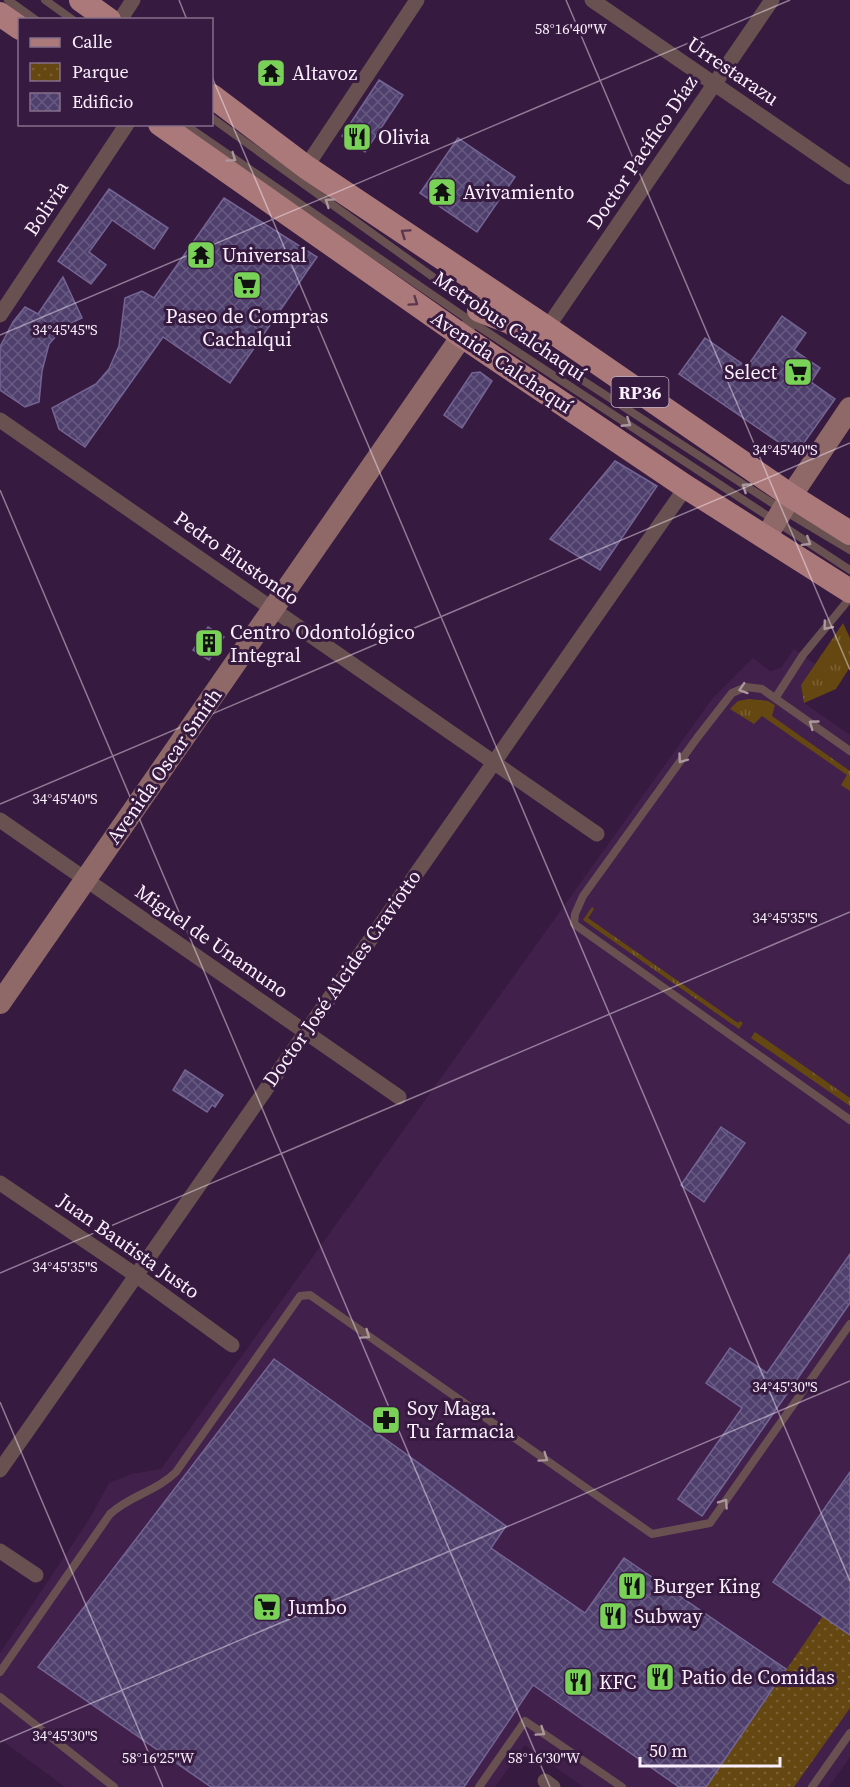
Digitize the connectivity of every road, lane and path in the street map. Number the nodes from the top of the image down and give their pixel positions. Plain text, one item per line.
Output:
1 (8, 0) edge
2 (45, 0) edge
3 (81, 0) edge
4 (132, 0) edge
5 (417, 0) edge
6 (592, 0) edge
7 (772, 0) edge
8 (0, 14) edge
9 (33, 18) edge
10 (70, 18) edge
11 (106, 18) edge
12 (121, 18) edge
13 (18, 27) edge
14 (714, 83) junction
15 (213, 97) edge
16 (213, 119) edge
17 (127, 126) edge
18 (162, 126) edge
19 (187, 126) edge
20 (306, 167) junction
21 (850, 177) edge
22 (476, 314) junction
23 (0, 315) edge
24 (547, 328) junction
25 (509, 333) dead end
26 (519, 339) dead end
27 (850, 408) edge
28 (675, 417) junction
29 (0, 420) edge
30 (686, 487) junction
31 (779, 516) junction
32 (850, 533) edge
33 (850, 550) edge
34 (850, 570) edge
35 (850, 591) edge
36 (850, 598) edge
37 (273, 609) junction
38 (776, 697) junction
39 (850, 751) edge
40 (492, 762) junction
41 (0, 820) edge
42 (597, 834) dead end
43 (86, 879) junction
44 (0, 1003) edge
45 (305, 1031) junction
46 (399, 1097) dead end
47 (850, 1120) edge
48 (0, 1183) edge
49 (137, 1276) junction
50 (850, 1324) edge
51 (232, 1345) dead end
52 (0, 1470) edge
53 (0, 1551) edge
54 (36, 1575) dead end
55 (0, 1672) edge
56 (0, 1696) edge
57 (850, 1733) edge
58 (114, 1787) edge
59 (479, 1787) edge
60 (622, 1787) edge
61 (812, 1787) edge

1 - 9 lane
2 - 10 lane
3 - 11 main road
4 - 12 street
5 - 20 street
6 - 14 street, Urrestarazu
7 - 14 street, Doctor Pacífico Díaz
8 - 13 main road
14 - 21 street, Urrestarazu
14 - 24 street, Doctor Pacífico Díaz
15 - 20 main road, Avenida Calchaquí / RP36
22 -> 16 lane, Metrobus Calchaquí
17 - 23 street, Bolivia
18 -> 22 main road, Avenida Calchaquí / RP36
19 -> 22 lane, Metrobus Calchaquí
22 -> 20 main road, Avenida Calchaquí / RP36
22 - 24 main road, Avenida Calchaquí / RP36
22 - 25 lane, Metrobus Calchaquí
22 - 28 main road
22 - 30 main road, Avenida Calchaquí / RP36
22 -> 31 lane, Metrobus Calchaquí
22 - 37 main road, Avenida Oscar Smith
24 - 28 main road, Avenida Calchaquí / RP36
31 -> 26 lane, Metrobus Calchaquí
27 - 31 main road
28 - 31 main road, Avenida Calchaquí / RP36
29 - 37 street, Pedro Elustondo
30 - 31 main road, Avenida Calchaquí / RP36
30 - 40 street, Doctor José Alcides Craviotto
31 - 32 main road, Avenida Calchaquí / RP36
31 - 33 lane, Metrobus Calchaquí
31 -> 34 lane, Metrobus Calchaquí
31 - 35 main road, Avenida Calchaquí / RP36
36 -> 38 lane
37 - 40 street, Pedro Elustondo
37 - 43 main road, Avenida Oscar Smith
39 -> 38 lane
38 -> 47 lane
40 - 42 street, Pedro Elustondo
40 - 45 street, Doctor José Alcides Craviotto
41 - 43 street, Miguel de Unamuno
43 - 44 main road, Avenida Oscar Smith
43 - 45 street, Miguel de Unamuno
45 - 46 street, Miguel de Unamuno
45 - 49 street, Doctor José Alcides Craviotto
48 - 49 street, Juan Bautista Justo
49 - 51 street, Juan Bautista Justo
49 - 52 street, Doctor José Alcides Craviotto
55 -> 50 lane
53 - 54 street
56 - 58 lane
57 - 61 lane
59 -> 60 lane

